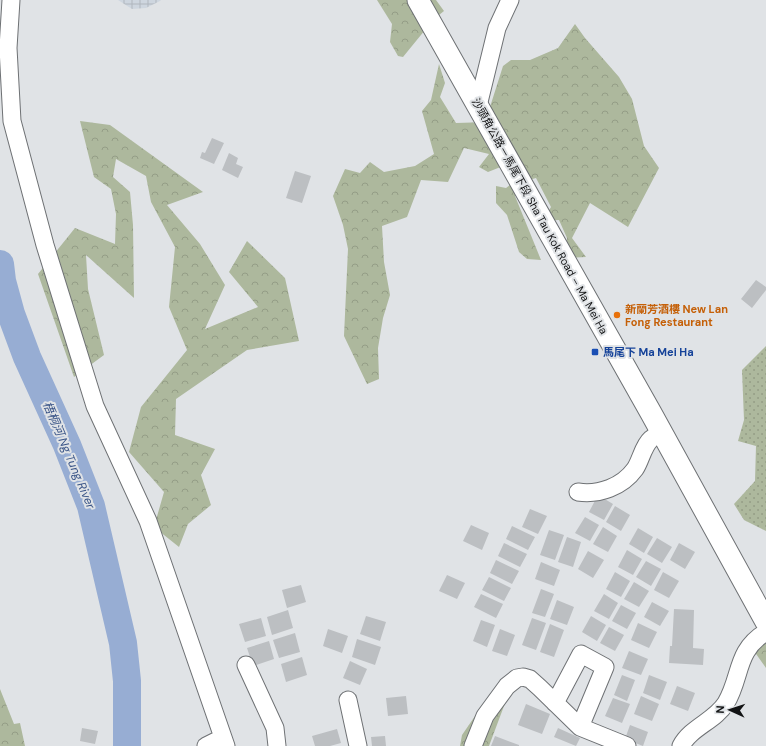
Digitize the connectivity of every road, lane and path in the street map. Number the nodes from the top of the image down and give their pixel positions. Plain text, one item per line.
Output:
1 (11, 0) edge
2 (418, 0) edge
3 (510, 0) edge
4 (478, 106) junction
5 (662, 433) junction
6 (578, 492) dead end
7 (766, 622) edge
8 (766, 632) edge
9 (246, 665) dead end
10 (348, 700) dead end
11 (555, 703) junction
12 (580, 727) junction
13 (224, 742) edge
14 (206, 746) edge
15 (277, 746) edge
16 (358, 746) edge
17 (473, 746) edge
18 (627, 746) edge
19 (681, 746) edge

1 - 13 lane
2 - 4 main road, 沙頭角公路－馬尾下段 Sha Tau Kok Road – Ma Mei Ha
3 - 4 lane
4 - 5 main road, 沙頭角公路－馬尾下段 Sha Tau Kok Road – Ma Mei Ha
5 - 6 lane
5 - 7 main road, 沙頭角公路－馬尾下段 Sha Tau Kok Road – Ma Mei Ha
8 - 19 lane
9 - 15 lane
10 - 16 lane
11 - 12 lane
11 - 12 lane
11 - 17 lane
12 - 18 lane
13 - 14 lane

